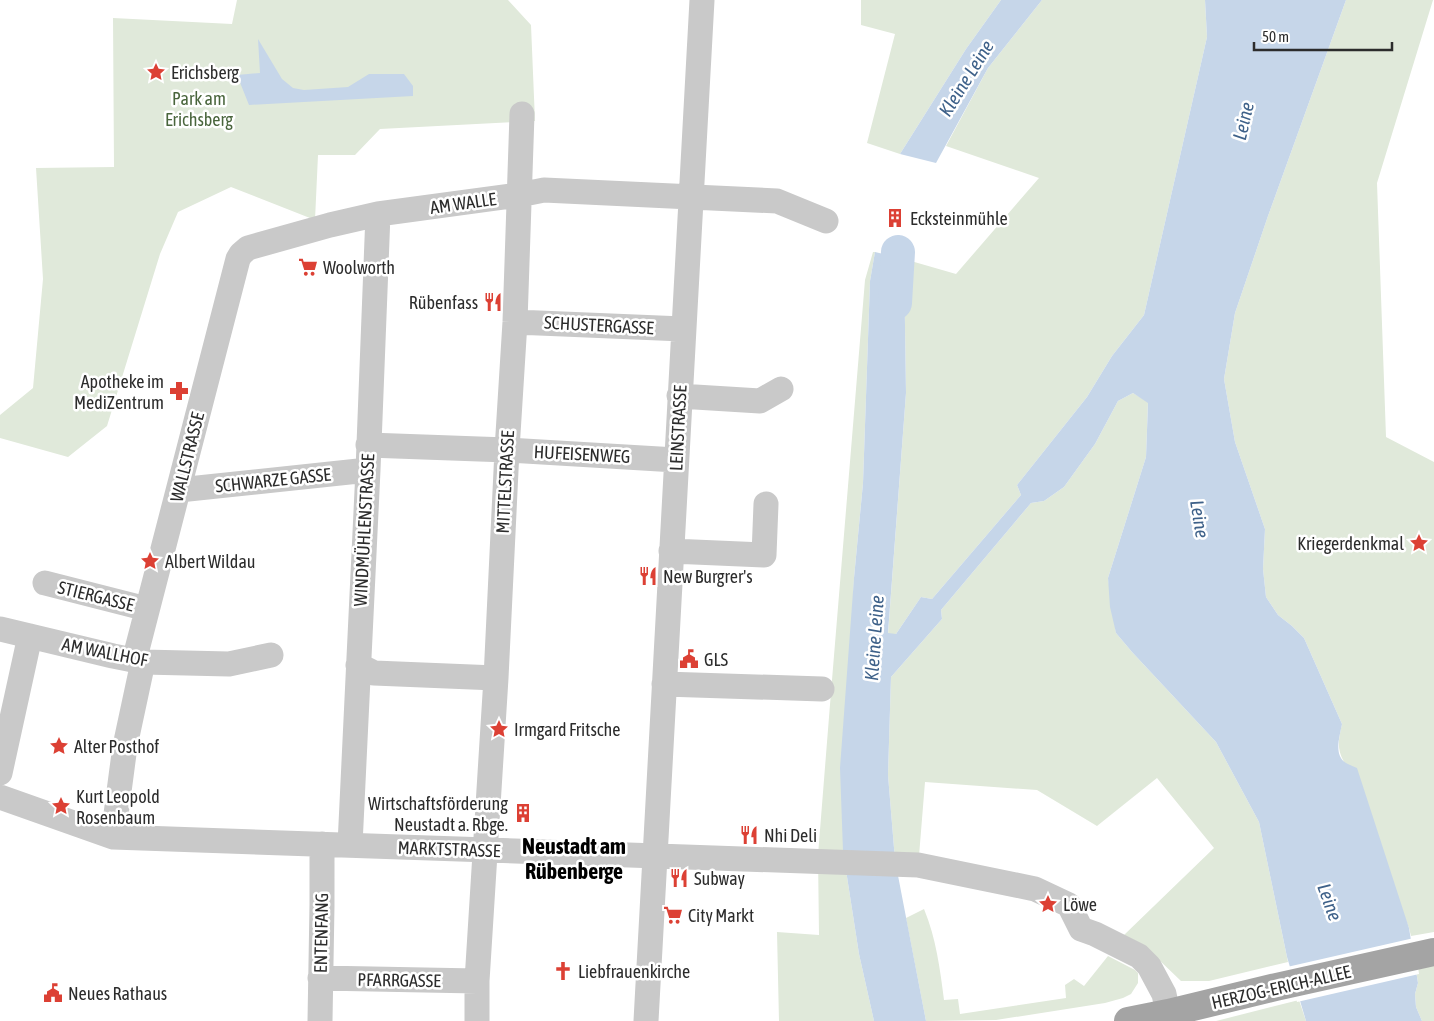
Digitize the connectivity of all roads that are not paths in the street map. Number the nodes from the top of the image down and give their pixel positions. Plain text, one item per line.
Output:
1 (702, 0) edge
2 (522, 114) dead end
3 (519, 195) junction
4 (690, 196) junction
5 (378, 214) junction
6 (826, 221) dead end
7 (241, 254) joint
8 (515, 322) junction
9 (683, 329) junction
10 (781, 389) dead end
11 (679, 396) junction
12 (368, 444) junction
13 (507, 450) junction
14 (676, 460) junction
15 (368, 470) junction
16 (178, 490) junction
17 (766, 504) dead end
18 (671, 551) junction
19 (46, 583) dead end
20 (147, 609) junction
21 (0, 628) edge
22 (30, 636) junction
23 (271, 655) dead end
24 (139, 661) junction
25 (358, 666) junction
26 (496, 678) junction
27 (664, 684) junction
28 (822, 689) dead end
29 (0, 773) edge
30 (0, 797) edge
31 (113, 837) junction
32 (322, 844) junction
33 (350, 845) junction
34 (485, 850) junction
35 (654, 856) junction
36 (1434, 952) edge
37 (320, 978) junction
38 (477, 981) junction
39 (1168, 1013) junction
40 (476, 1016) edge
41 (320, 1021) edge
42 (646, 1021) edge
43 (1128, 1021) edge

1 - 4 street, LEINSTRASSE
2 - 3 street, MITTELSTRASSE
3 - 4 street, AM WALLE
3 - 5 street, AM WALLE
3 - 8 street, MITTELSTRASSE
4 - 6 street, AM WALLE
4 - 9 street, LEINSTRASSE
5 - 7 street, AM WALLE
5 - 12 street, WINDMÜHLENSTRASSE
7 - 16 street, WALLSTRASSE
8 - 9 street, SCHUSTERGASSE
8 - 13 street, MITTELSTRASSE
9 - 11 street, LEINSTRASSE
10 - 11 street
11 - 14 street, LEINSTRASSE
12 - 13 street, HUFEISENWEG
12 - 15 street, WINDMÜHLENSTRASSE
13 - 14 street, HUFEISENWEG
13 - 26 street, MITTELSTRASSE
14 - 18 street, LEINSTRASSE
15 - 16 street, SCHWARZE GASSE
15 - 25 street, WINDMÜHLENSTRASSE
16 - 20 street, WALLSTRASSE
17 - 18 street
18 - 27 street, LEINSTRASSE
19 - 20 street, STIERGASSE
20 - 24 street, WALLSTRASSE
21 - 22 street, AM WALLHOF
22 - 24 street, AM WALLHOF
22 - 29 street
23 - 24 street, AM WALLHOF
24 - 31 street, WALLSTRASSE
25 - 26 street
25 - 33 street, WINDMÜHLENSTRASSE
26 - 34 street, MITTELSTRASSE
27 - 28 street
27 - 35 street, LEINSTRASSE
30 - 31 street, MARKTSTRASSE
31 - 32 street, MARKTSTRASSE
32 - 33 street, MARKTSTRASSE
32 - 37 street, ENTENFANG
33 - 34 street, MARKTSTRASSE
34 - 35 street, MARKTSTRASSE
34 - 38 street, MITTELSTRASSE
35 - 39 street, MARKTSTRASSE
35 - 42 street, LEINSTRASSE
36 - 39 main road, HERZOG-ERICH-ALLEE
37 - 38 street, PFARRGASSE
37 - 41 street, ENTENFANG
38 - 40 street, MITTELSTRASSE
39 - 43 main road, HERZOG-ERICH-ALLEE

